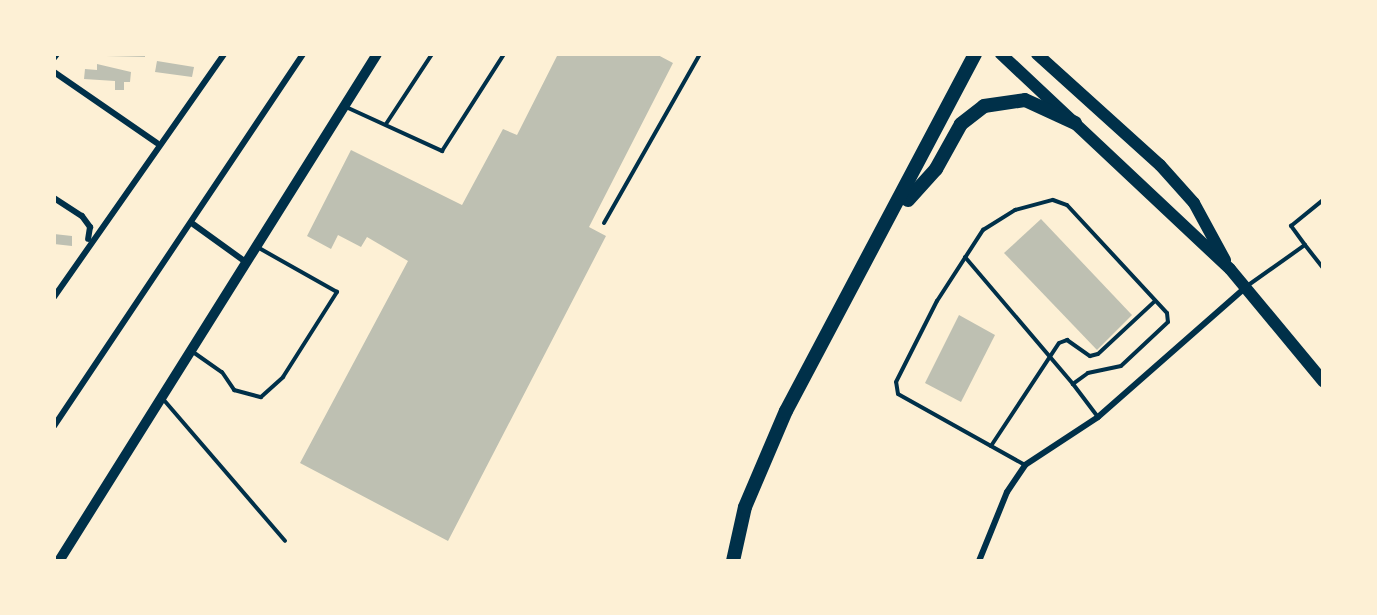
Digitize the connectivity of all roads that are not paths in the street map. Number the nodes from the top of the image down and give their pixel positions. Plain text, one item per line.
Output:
1 (224, 54) edge
2 (303, 54) edge
3 (377, 54) edge
4 (432, 54) edge
5 (504, 54) edge
6 (700, 54) edge
7 (975, 54) edge
8 (1001, 54) edge
9 (1037, 54) edge
10 (54, 72) edge
11 (342, 106) junction
12 (1074, 123) junction
13 (386, 124) junction
14 (157, 143) junction
15 (54, 198) edge
16 (1323, 200) edge
17 (888, 221) junction
18 (604, 223) dead end
19 (193, 224) junction
20 (87, 243) junction
21 (253, 245) junction
22 (1305, 245) junction
23 (965, 257) junction
24 (243, 260) junction
25 (1323, 268) edge
26 (1230, 269) junction
27 (1246, 287) junction
28 (54, 297) edge
29 (1155, 301) junction
30 (189, 349) junction
31 (1047, 354) junction
32 (1323, 381) edge
33 (1072, 384) junction
34 (161, 396) junction
35 (1098, 417) junction
36 (54, 426) edge
37 (991, 446) junction
38 (1025, 465) junction
39 (285, 541) dead end
40 (59, 561) edge
41 (733, 561) edge
42 (980, 561) edge

1 - 14 street
2 - 19 street
3 - 11 street
4 - 13 lane
5 - 13 lane
6 - 18 lane
7 - 17 main road
8 - 12 main road
9 - 26 main road
10 - 14 street
11 - 13 lane
11 - 21 street
12 - 17 main road
12 - 26 main road
14 - 20 street
15 - 20 street
16 - 22 lane
17 - 41 main road
19 - 24 street
19 - 36 street
20 - 28 street
21 - 24 street
21 - 30 lane
22 - 25 lane
22 - 27 lane
23 - 29 lane
23 - 31 lane
23 - 37 lane
24 - 30 street
26 - 27 main road
27 - 32 main road
27 - 35 street
29 - 31 lane
29 - 33 lane
30 - 34 street
31 - 33 lane
31 - 37 lane
33 - 35 lane
34 - 39 lane
34 - 40 street
35 - 38 street
37 - 38 lane
38 - 42 street

